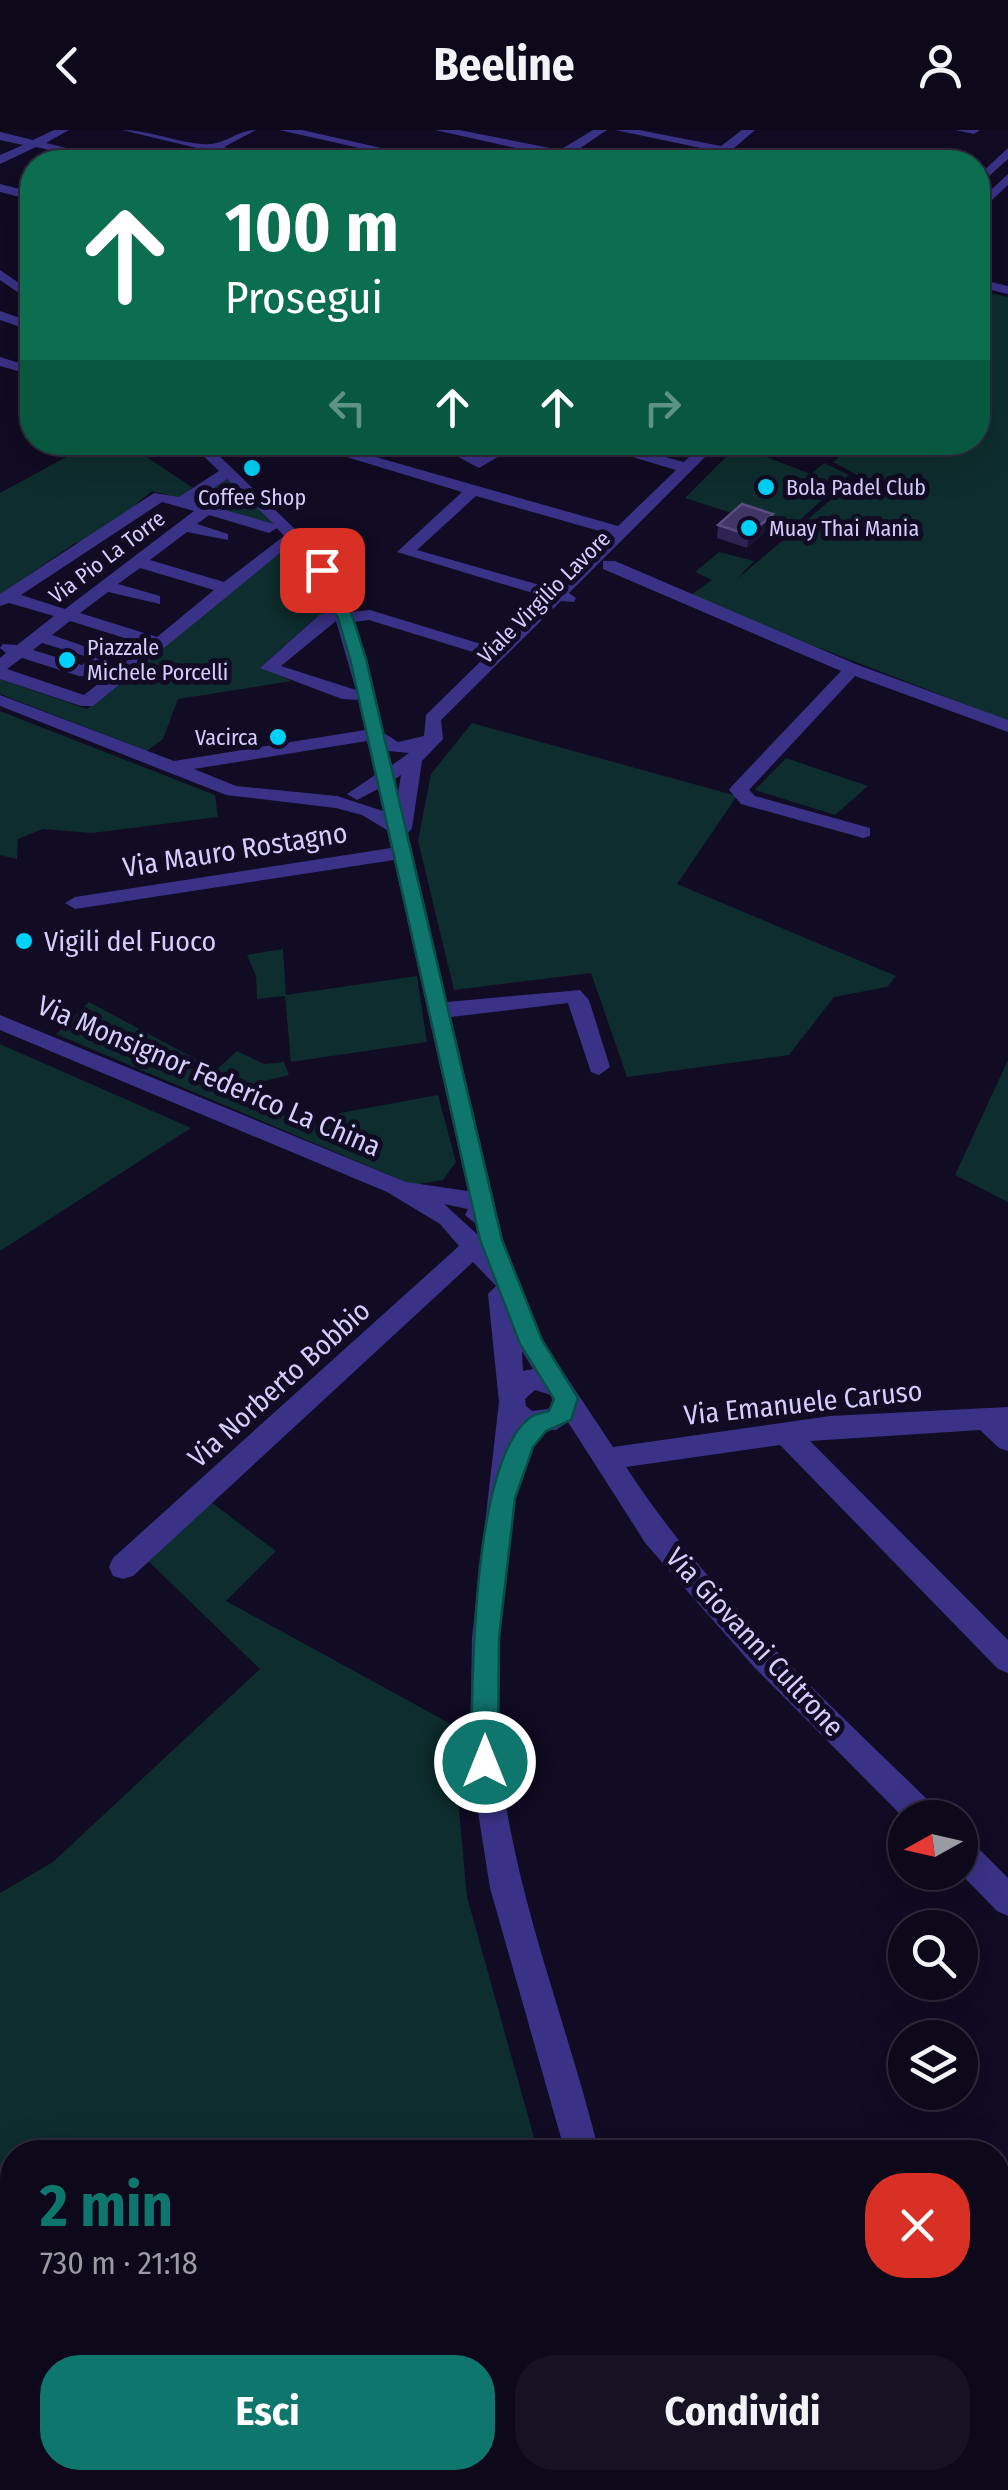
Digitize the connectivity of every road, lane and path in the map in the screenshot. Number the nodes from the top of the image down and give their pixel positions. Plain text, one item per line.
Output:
1 (62, 130) edge
2 (250, 130) edge
3 (285, 130) edge
4 (332, 130) edge
5 (440, 130) edge
6 (602, 130) edge
7 (621, 130) edge
8 (749, 130) edge
9 (960, 130) edge
10 (974, 130) edge
11 (155, 132) edge
12 (0, 136) edge
13 (130, 136) edge
14 (318, 137) junction
15 (488, 140) junction
16 (34, 144) junction
17 (303, 145) dead end
18 (475, 147) dead end
19 (725, 148) junction
20 (212, 149) junction
21 (21, 150) edge
22 (57, 150) edge
23 (217, 150) edge
24 (380, 150) edge
25 (537, 150) edge
26 (570, 150) edge
27 (729, 150) edge
28 (1008, 152) edge
29 (990, 170) edge
30 (1008, 178) edge
31 (990, 196) edge
32 (20, 198) edge
33 (10, 203) dead end
34 (210, 455) edge
35 (351, 455) edge
36 (431, 455) edge
37 (467, 455) edge
38 (492, 455) edge
39 (653, 455) edge
40 (704, 455) edge
41 (710, 455) edge
42 (697, 464) junction
43 (404, 472) junction
44 (234, 478) junction
45 (471, 492) junction
46 (182, 502) junction
47 (206, 510) junction
48 (185, 526) junction
49 (269, 528) dead end
50 (620, 532) junction
51 (222, 537) dead end
52 (285, 541) dead end
53 (124, 554) junction
54 (609, 565) junction
55 (106, 586) junction
56 (230, 586) junction
57 (564, 597) junction
58 (4, 599) edge
59 (154, 600) dead end
60 (66, 612) junction
61 (344, 616) junction
62 (39, 636) junction
63 (162, 641) junction
64 (9, 652) edge
65 (498, 654) junction
66 (852, 669) junction
67 (0, 670) edge
68 (366, 695) junction
69 (0, 700) edge
70 (1008, 726) edge
71 (434, 739) junction
72 (377, 742) junction
73 (413, 760) junction
74 (173, 767) junction
75 (373, 795) junction
76 (863, 832) dead end
77 (400, 840) junction
78 (76, 904) dead end
79 (436, 1012) junction
80 (0, 1022) edge
81 (599, 1067) dead end
82 (474, 1168) junction
83 (396, 1186) junction
84 (432, 1192) junction
85 (482, 1206) junction
86 (453, 1222) junction
87 (483, 1243) junction
88 (562, 1391) junction
89 (511, 1400) junction
90 (996, 1418) edge
91 (543, 1423) junction
92 (785, 1432) junction
93 (1008, 1440) edge
94 (603, 1456) junction
95 (503, 1498) junction
96 (122, 1567) dead end
97 (1008, 1660) edge
98 (907, 1800) edge
99 (978, 1870) edge
100 (1008, 1900) edge
101 (579, 2140) edge

1 - 16 street
2 - 20 street
3 - 14 street
4 - 14 street
5 - 15 street
6 - 26 street
7 - 19 street
8 - 19 street
9 - 10 street
11 - 13 street
11 - 20 street
12 - 16 street
14 - 17 street
14 - 24 street
15 - 18 street
15 - 25 street
16 - 21 street
16 - 22 street
19 - 27 street
20 - 23 street
28 - 29 street
30 - 31 street
32 - 33 street
34 - 44 street
35 - 43 street
36 - 43 street
37 - 38 street
39 - 42 street
40 - 42 street
41 - 42 street, Viale Virgilio Lavore
42 - 50 street
42 - 54 street, Viale Virgilio Lavore
43 - 45 street
44 - 46 street
44 - 47 street, Via Pio La Torre
44 - 61 street
45 - 50 street
45 - 57 street
46 - 47 street
46 - 53 street
47 - 48 street, Via Pio La Torre
47 - 49 street
48 - 51 street
48 - 53 street, Via Pio La Torre
50 - 57 street
52 - 56 street
53 - 55 street, Via Pio La Torre
53 - 56 street
53 - 58 street
54 - 57 street, Viale Virgilio Lavore
54 - 66 street
55 - 59 street
55 - 60 street, Via Pio La Torre
56 - 63 street
57 - 65 street
57 - 71 street, Viale Virgilio Lavore
58 - 60 street
60 - 62 street, Via Pio La Torre
60 - 63 street
60 - 64 street
61 - 65 street
61 - 68 street
61 - 68 street
62 - 64 street, Via Pio La Torre
62 - 64 street
63 - 67 street
64 - 67 street, Via Pio La Torre
65 - 71 street
66 - 70 street
66 - 76 street
68 - 72 street
69 - 74 street
71 - 72 street
71 - 73 street, Viale Virgilio Lavore
72 - 74 street
72 - 75 street
72 - 75 street
73 - 75 street, Viale Virgilio Lavore
73 - 77 street
74 - 75 street
75 - 77 street
77 - 78 street, Via Mauro Rostagno
77 - 79 street
79 - 81 street
79 - 82 street
80 - 83 street, Via Monsignor Federico La China
82 - 84 street
82 - 85 street
83 - 84 street
83 - 86 street
84 - 85 street
85 - 86 street
85 - 87 street
86 - 87 street
87 - 88 street, Via Giovanni Cultrone
87 - 89 street
87 - 96 street, Via Norberto Bobbio
88 - 89 street
88 - 91 street
88 - 94 street, Via Giovanni Cultrone
89 - 91 street
89 - 95 street
90 - 92 street, Via Emanuele Caruso
90 - 93 street
91 - 94 street
91 - 95 street
92 - 94 street, Via Emanuele Caruso
92 - 97 street
94 - 98 street, Via Giovanni Cultrone
95 - 101 street
99 - 100 street

